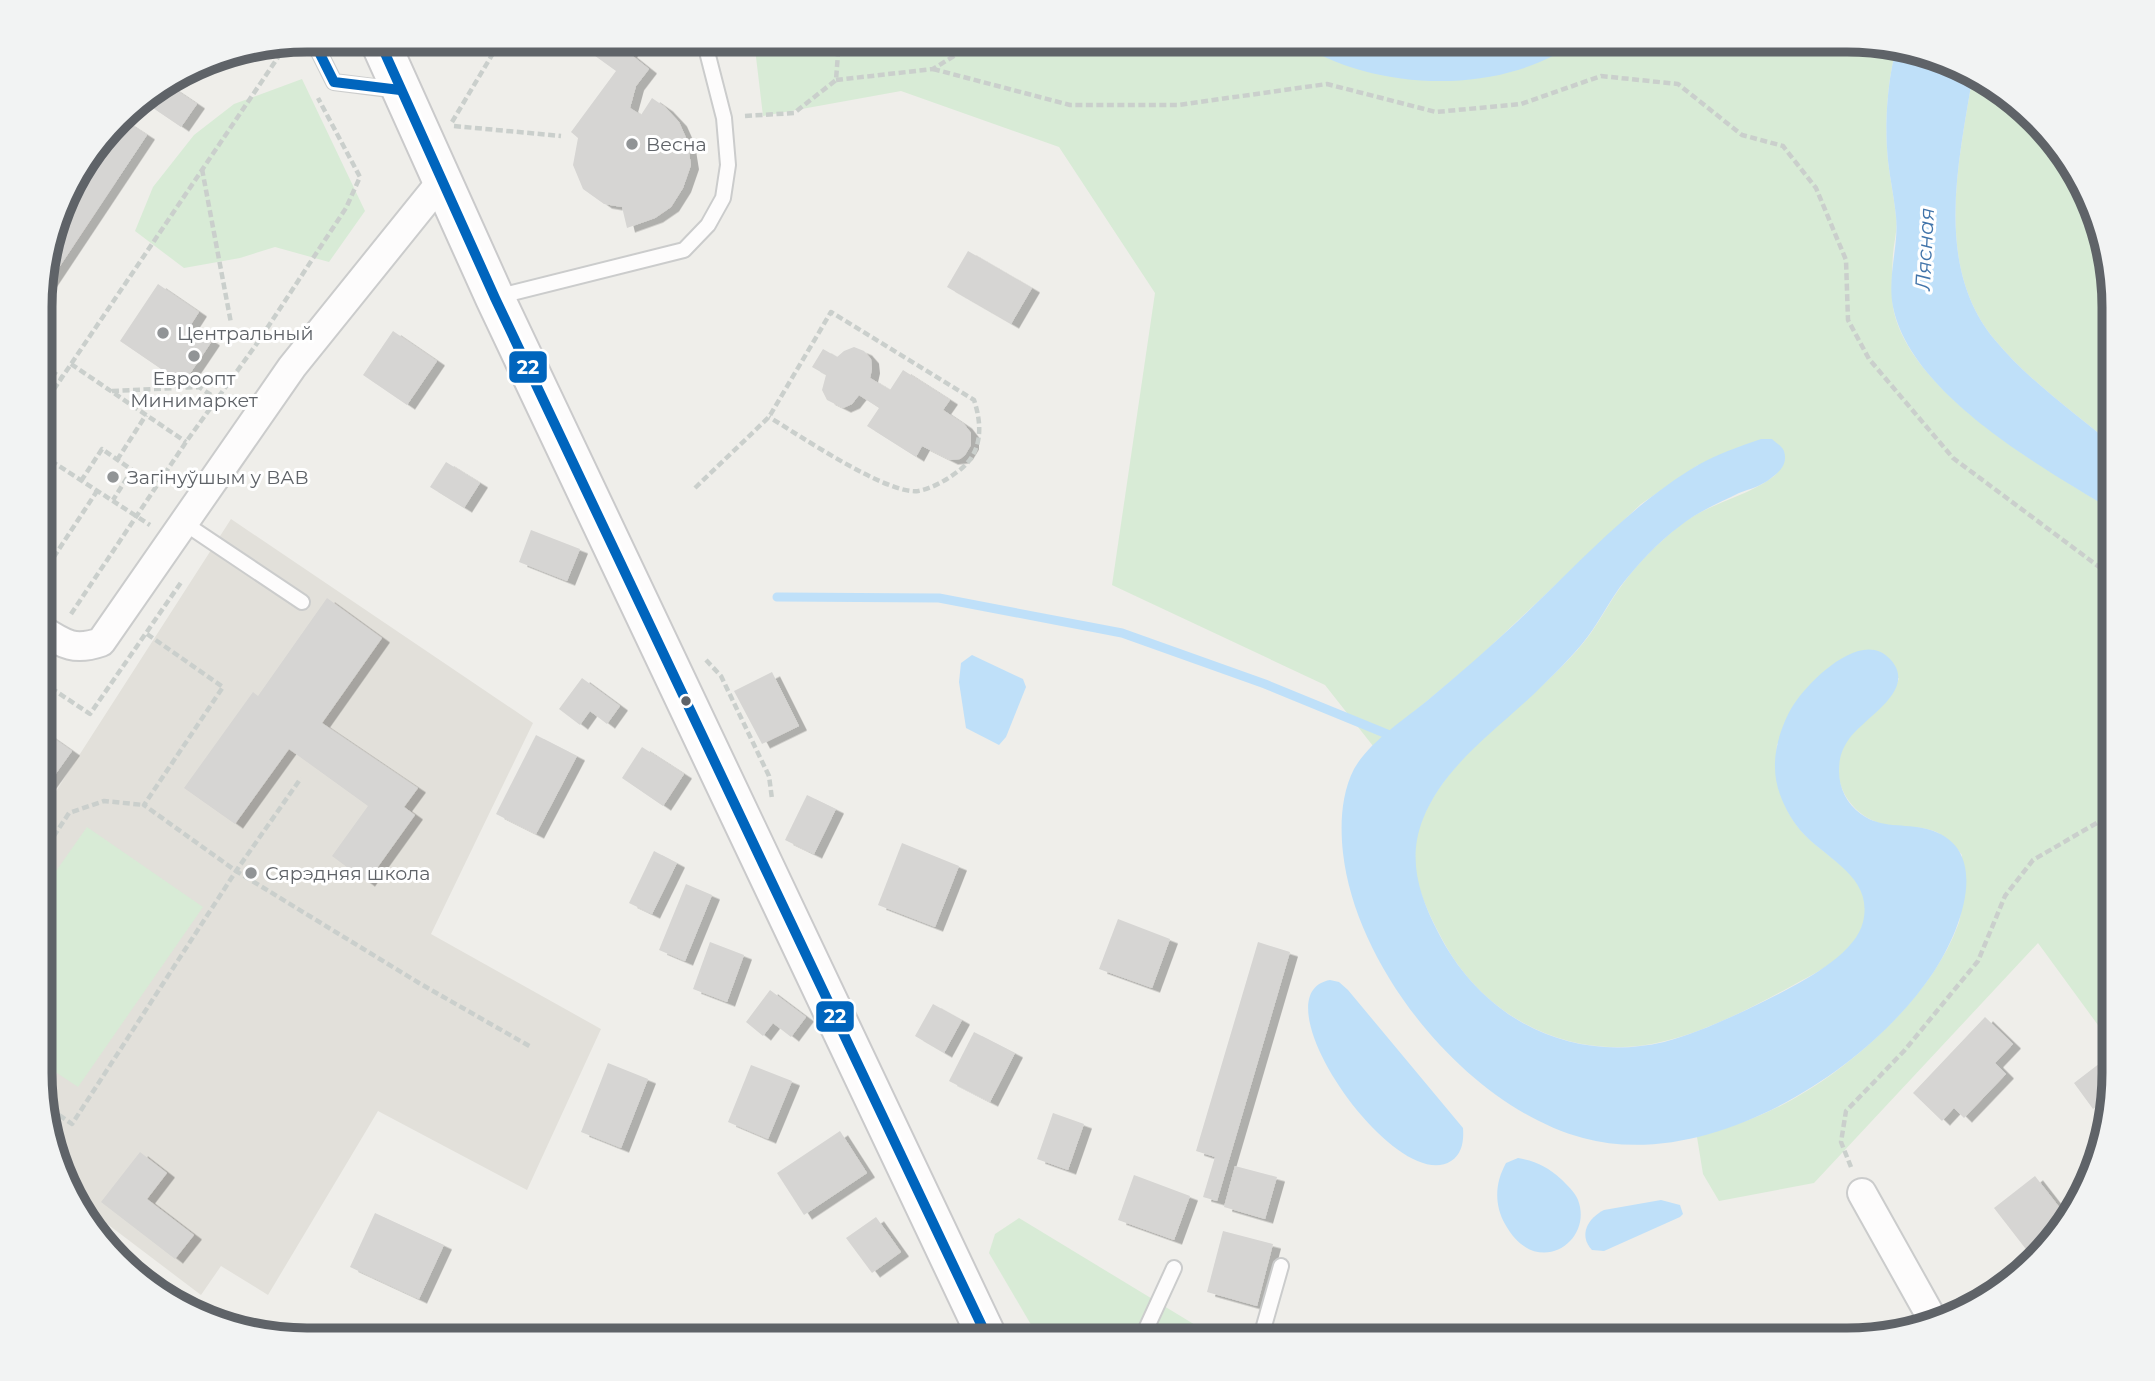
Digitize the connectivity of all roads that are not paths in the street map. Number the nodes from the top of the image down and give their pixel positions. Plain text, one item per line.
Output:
1 (319, 52) edge
2 (384, 52) edge
3 (707, 52) edge
4 (400, 90) junction
5 (442, 182) junction
6 (495, 298) junction
7 (184, 523) junction
8 (302, 602) dead end
9 (52, 635) edge
10 (1862, 1193) road end
11 (1281, 1266) dead end
12 (1174, 1268) dead end
13 (1930, 1315) edge
14 (983, 1328) edge
15 (1146, 1328) edge
16 (1263, 1328) edge

1 - 4 lane
2 - 4 street
3 - 6 lane
4 - 5 street
5 - 6 street
5 - 7 street
6 - 14 street
7 - 8 lane
7 - 9 street
10 - 13 street
11 - 16 lane
12 - 15 lane

